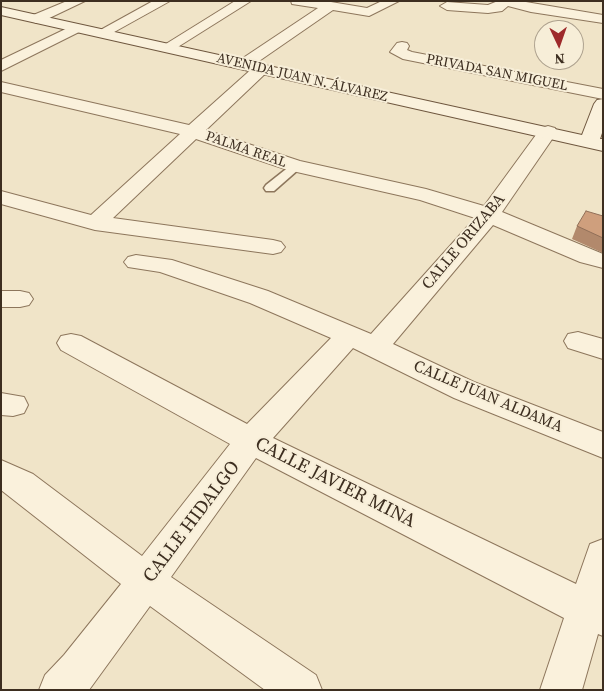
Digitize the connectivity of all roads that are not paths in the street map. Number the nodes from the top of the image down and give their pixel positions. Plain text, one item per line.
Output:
1 (79, 1) edge
2 (164, 1) edge
3 (244, 1) edge
4 (298, 1) edge
5 (393, 1) edge
6 (504, 2) edge
7 (522, 4) edge
8 (447, 6) dead end
9 (329, 7) junction
10 (1, 11) edge
11 (603, 18) edge
12 (36, 19) junction
13 (76, 28) junction
14 (102, 33) junction
15 (402, 46) dead end
16 (168, 47) junction
17 (1, 66) edge
18 (252, 67) junction
19 (1, 87) edge
20 (603, 94) edge
21 (603, 104) edge
22 (194, 132) junction
23 (548, 132) junction
24 (596, 144) edge
25 (294, 166) junction
26 (270, 188) dead end
27 (1, 196) edge
28 (489, 215) junction
29 (95, 223) junction
30 (273, 247) dead end
31 (603, 261) edge
32 (136, 262) dead end
33 (362, 342) junction
34 (71, 343) dead end
35 (251, 441) junction
36 (603, 445) edge
37 (1, 474) edge
38 (603, 556) edge
39 (147, 582) junction
40 (594, 613) edge
41 (60, 690) edge
42 (301, 690) edge
43 (561, 690) edge

1 - 12 street
2 - 14 street
3 - 16 street
4 - 9 street
5 - 9 street
6 - 7 street
6 - 8 street
7 - 11 street
9 - 18 street
10 - 12 street, AVENIDA JUAN N. ÁLVAREZ
12 - 13 street, AVENIDA JUAN N. ÁLVAREZ
13 - 14 street, AVENIDA JUAN N. ÁLVAREZ
13 - 17 street
14 - 16 street, AVENIDA JUAN N. ÁLVAREZ
15 - 20 street, PRIVADA SAN MIGUEL
16 - 18 street, AVENIDA JUAN N. ÁLVAREZ
18 - 22 street
18 - 23 street, AVENIDA JUAN N. ÁLVAREZ
19 - 22 street, PALMA REAL
21 - 24 street
22 - 25 street, PALMA REAL
22 - 29 street
23 - 24 street, AVENIDA JUAN N. ÁLVAREZ
23 - 28 street, CALLE ORIZABA
25 - 26 lane
25 - 28 street, PALMA REAL
27 - 29 street
28 - 31 street, PALMA REAL
28 - 33 street, CALLE ORIZABA
29 - 30 street
32 - 33 street, CALLE JUAN ALDAMA
33 - 35 street, CALLE HIDALGO
33 - 36 street, CALLE JUAN ALDAMA
34 - 35 street, CALLE JAVIER MINA
35 - 39 street, CALLE HIDALGO
35 - 40 street, CALLE JAVIER MINA
37 - 39 street
38 - 40 street
39 - 41 street, CALLE HIDALGO
39 - 42 street
40 - 43 street

